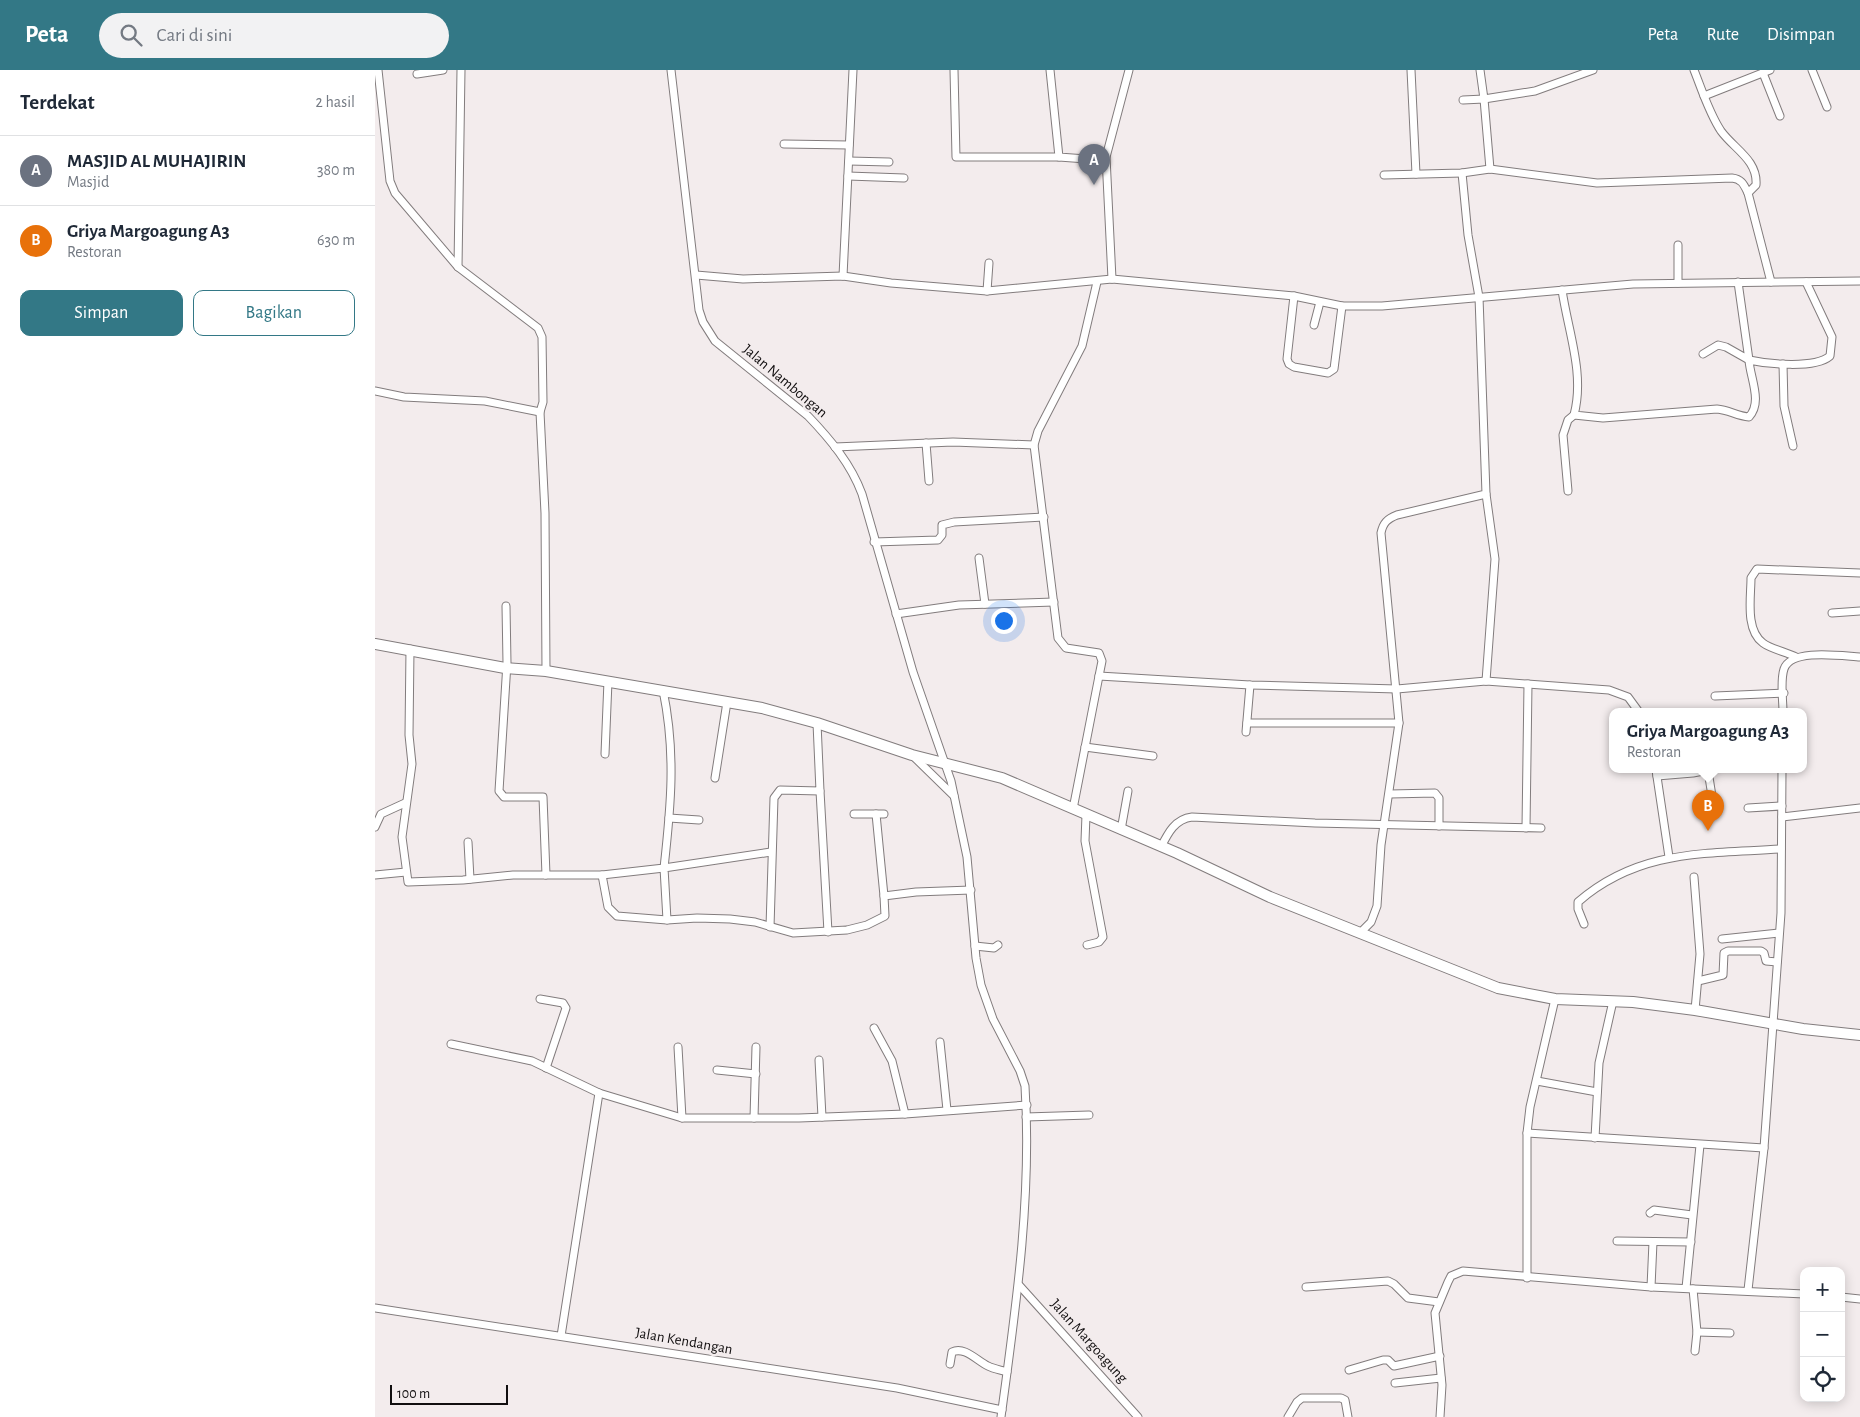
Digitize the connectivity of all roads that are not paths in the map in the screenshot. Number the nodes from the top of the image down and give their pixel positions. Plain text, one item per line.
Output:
1 (378, 70) edge
2 (443, 70) edge
3 (461, 70) edge
4 (671, 70) edge
5 (853, 70) edge
6 (954, 70) edge
7 (1050, 70) edge
8 (1129, 70) edge
9 (1411, 70) edge
10 (1481, 70) edge
11 (1593, 70) edge
12 (1693, 70) edge
13 (1812, 70) edge
14 (1767, 71) edge
15 (417, 74) dead end
16 (1704, 96) junction
17 (1484, 99) junction
18 (1463, 100) dead end
19 (1827, 107) dead end
20 (1780, 116) dead end
21 (784, 144) dead end
22 (849, 146) junction
23 (1059, 157) junction
24 (1106, 157) junction
25 (849, 161) junction
26 (889, 162) dead end
27 (1490, 170) junction
28 (1462, 173) junction
29 (1416, 174) junction
30 (1384, 175) dead end
31 (848, 176) junction
32 (904, 178) dead end
33 (1747, 193) junction
34 (1677, 246) dead end
35 (989, 263) dead end
36 (458, 267) junction
37 (696, 275) junction
38 (843, 276) junction
39 (1112, 280) junction
40 (1860, 281) edge
41 (1097, 282) junction
42 (1738, 282) junction
43 (1771, 282) junction
44 (1806, 282) junction
45 (1678, 283) junction
46 (1561, 290) junction
47 (987, 291) junction
48 (1294, 296) junction
49 (1479, 297) junction
50 (1320, 302) junction
51 (1342, 306) junction
52 (1314, 325) dead end
53 (1703, 354) dead end
54 (1749, 360) junction
55 (1783, 364) junction
56 (375, 391) edge
57 (540, 412) junction
58 (1574, 415) junction
59 (926, 443) junction
60 (1034, 445) junction
61 (1793, 446) dead end
62 (835, 447) junction
63 (929, 481) dead end
64 (1568, 491) dead end
65 (1486, 494) junction
66 (1044, 517) junction
67 (874, 542) junction
68 (979, 558) dead end
69 (1860, 573) edge
70 (1054, 602) junction
71 (985, 604) junction
72 (506, 606) dead end
73 (1860, 611) edge
74 (1832, 613) dead end
75 (897, 614) junction
76 (375, 644) edge
77 (410, 650) junction
78 (1796, 657) junction
79 (1860, 657) edge
80 (505, 668) junction
81 (546, 671) junction
82 (1099, 676) junction
83 (608, 681) junction
84 (1486, 681) junction
85 (1528, 684) junction
86 (1250, 685) junction
87 (1397, 688) junction
88 (663, 690) junction
89 (1783, 693) junction
90 (1715, 696) dead end
91 (727, 702) junction
92 (1636, 708) edge
93 (1783, 708) edge
94 (817, 723) junction
95 (1247, 723) junction
96 (1399, 723) junction
97 (1246, 732) dead end
98 (1085, 747) junction
99 (605, 754) dead end
100 (912, 755) junction
101 (1153, 756) dead end
102 (945, 762) junction
103 (1656, 773) edge
104 (1708, 773) edge
105 (1782, 773) edge
106 (715, 778) dead end
107 (820, 791) junction
108 (1128, 791) dead end
109 (1390, 794) junction
110 (954, 796) junction
111 (1712, 796) dead end
112 (405, 803) junction
113 (1782, 806) junction
114 (1748, 808) dead end
115 (1860, 808) edge
116 (1073, 809) junction
117 (854, 814) dead end
118 (1086, 815) junction
119 (1782, 817) junction
120 (669, 818) junction
121 (699, 820) dead end
122 (1385, 825) junction
123 (1439, 826) junction
124 (375, 827) edge
125 (1526, 828) junction
126 (1541, 828) dead end
127 (1121, 830) junction
128 (468, 842) dead end
129 (1161, 847) junction
130 (1781, 848) junction
131 (771, 852) junction
132 (1669, 857) junction
133 (664, 868) junction
134 (406, 872) junction
135 (375, 875) edge
136 (546, 875) junction
137 (603, 875) junction
138 (1694, 877) dead end
139 (470, 880) junction
140 (971, 890) junction
141 (884, 896) junction
142 (667, 920) junction
143 (1585, 924) dead end
144 (770, 926) junction
145 (1364, 931) junction
146 (828, 932) junction
147 (1779, 933) junction
148 (1722, 938) dead end
149 (975, 946) junction
150 (998, 946) dead end
151 (1087, 946) dead end
152 (1777, 962) junction
153 (1698, 981) junction
154 (540, 999) dead end
155 (1555, 999) junction
156 (1613, 1001) junction
157 (1695, 1010) junction
158 (1771, 1023) junction
159 (874, 1028) dead end
160 (1860, 1035) edge
161 (940, 1042) dead end
162 (451, 1044) dead end
163 (678, 1046) dead end
164 (756, 1047) dead end
165 (819, 1060) dead end
166 (545, 1068) junction
167 (717, 1070) dead end
168 (755, 1074) junction
169 (1537, 1081) junction
170 (1597, 1092) junction
171 (599, 1093) junction
172 (1027, 1105) junction
173 (947, 1110) junction
174 (905, 1114) junction
175 (1089, 1115) dead end
176 (822, 1117) junction
177 (1026, 1117) junction
178 (682, 1118) junction
179 (754, 1118) junction
180 (1527, 1133) junction
181 (1595, 1138) junction
182 (1700, 1145) junction
183 (1763, 1148) junction
184 (1650, 1213) dead end
185 (1692, 1215) junction
186 (1617, 1241) dead end
187 (1653, 1242) junction
188 (1691, 1242) junction
189 (1527, 1278) junction
190 (1019, 1284) junction
191 (1305, 1287) dead end
192 (1651, 1288) junction
193 (1690, 1288) junction
194 (1748, 1290) junction
195 (1800, 1294) edge
196 (1845, 1298) edge
197 (1860, 1299) edge
198 (1439, 1302) junction
199 (375, 1308) edge
200 (1697, 1332) junction
201 (1731, 1333) dead end
202 (561, 1336) junction
203 (1695, 1351) dead end
204 (1440, 1356) junction
205 (950, 1364) dead end
206 (1349, 1370) dead end
207 (1007, 1372) junction
208 (1441, 1378) junction
209 (1395, 1383) dead end
210 (1001, 1413) edge
211 (1138, 1417) edge
212 (1288, 1417) edge
213 (1348, 1417) edge
214 (1440, 1417) edge

1 - 36 street
2 - 15 street
3 - 36 street
4 - 37 street, Jalan Nambongan
5 - 22 street
6 - 23 street
7 - 23 street
8 - 24 street
9 - 29 street
10 - 17 street
11 - 17 street
12 - 16 street
13 - 19 street
14 - 16 street
14 - 20 street
16 - 33 street
17 - 18 street
17 - 27 street
21 - 22 street
22 - 25 street
23 - 24 street
24 - 39 street
25 - 26 street
25 - 31 street
27 - 28 street
27 - 33 street
28 - 29 street
28 - 49 street
29 - 30 street
31 - 32 street
31 - 38 street
33 - 43 street
34 - 45 street
35 - 47 street
36 - 57 street
37 - 38 street
37 - 62 street, Jalan Nambongan
38 - 47 street
39 - 41 street
39 - 48 street
40 - 44 street
41 - 47 street
41 - 60 street
42 - 43 street
42 - 45 street
42 - 54 street
43 - 44 street
44 - 55 street
45 - 46 street
46 - 49 street
46 - 58 street
48 - 50 street
48 - 51 street
49 - 51 street
49 - 65 street
50 - 51 street
50 - 52 street
53 - 54 street
54 - 55 street
54 - 58 street
55 - 61 street
56 - 57 street
57 - 81 street
58 - 64 street
59 - 60 street
59 - 62 street
59 - 63 street
60 - 66 street
62 - 67 street, Jalan Nambongan
65 - 84 street
65 - 87 street
66 - 67 street
66 - 70 street
67 - 75 street, Jalan Nambongan
68 - 71 street
69 - 78 street
70 - 71 street
70 - 82 street
71 - 75 street
72 - 80 street
73 - 74 street
75 - 102 street, Jalan Nambongan
76 - 77 street
77 - 80 street
77 - 112 street
78 - 79 street
78 - 89 street
80 - 81 street
80 - 136 street
81 - 83 street
82 - 86 street
82 - 98 street
83 - 88 street
83 - 99 street
84 - 85 street
84 - 87 street
85 - 92 street
85 - 125 street
86 - 87 street
86 - 95 street
87 - 96 street
88 - 91 street
88 - 120 street
89 - 90 street
89 - 93 street
91 - 94 street
91 - 106 street
94 - 100 street
94 - 107 street
95 - 96 street
95 - 97 street
96 - 109 street
98 - 101 street
98 - 116 street
100 - 102 street
100 - 110 street
102 - 110 street, Jalan Nambongan
102 - 116 street
103 - 132 street
104 - 111 street
105 - 113 street
107 - 131 street
107 - 146 street
108 - 127 street
109 - 122 street
109 - 123 street
110 - 140 street, Jalan Nambongan
112 - 124 street
112 - 134 street
113 - 114 street
113 - 119 street
115 - 119 street
116 - 118 street
117 - 141 street
118 - 127 street
118 - 151 street
119 - 130 street
120 - 121 street
120 - 133 street
122 - 123 street
122 - 129 street
122 - 145 street
123 - 125 street
125 - 126 street
127 - 129 street
128 - 139 street
129 - 145 street
130 - 132 street
130 - 147 street
131 - 133 street
131 - 144 street
132 - 143 street
133 - 137 street
133 - 142 street
134 - 135 street
134 - 139 street
136 - 137 street
136 - 139 street
137 - 142 street
138 - 153 street
140 - 141 street
140 - 149 street, Jalan Nambongan
141 - 146 street
142 - 144 street
144 - 146 street
145 - 155 street
147 - 148 street
147 - 152 street
149 - 150 street
149 - 172 street, Jalan Nambongan
152 - 153 street
152 - 158 street
153 - 157 street
154 - 166 street
155 - 156 street
155 - 169 street
156 - 157 street
156 - 170 street
157 - 158 street
158 - 160 street
158 - 183 street
159 - 174 street
161 - 173 street
162 - 166 street
163 - 178 street
164 - 168 street
165 - 176 street
166 - 171 street
167 - 168 street
168 - 179 street
169 - 170 street
169 - 180 street
170 - 181 street
171 - 178 street
171 - 202 street
172 - 173 street
172 - 177 street, Jalan Nambongan
173 - 174 street
174 - 176 street
175 - 177 street
176 - 179 street
177 - 190 street, Jalan Nambongan
178 - 179 street
180 - 181 street
180 - 189 street
181 - 182 street
182 - 183 street
182 - 185 street
183 - 194 street
184 - 185 street
185 - 188 street
186 - 187 street
187 - 188 street
187 - 192 street
188 - 193 street
189 - 192 street
189 - 198 street
190 - 207 street, Jalan Nambongan
190 - 211 street, Jalan Margoagung
191 - 198 street
192 - 193 street
193 - 194 street
193 - 200 street
194 - 195 street
196 - 197 street
198 - 204 street
199 - 202 street, Jalan Kendangan
200 - 201 street
200 - 203 street
202 - 210 street, Jalan Kendangan
204 - 206 street
204 - 208 street
205 - 207 street
207 - 210 street, Jalan Nambongan
208 - 209 street
208 - 214 street
212 - 213 street

